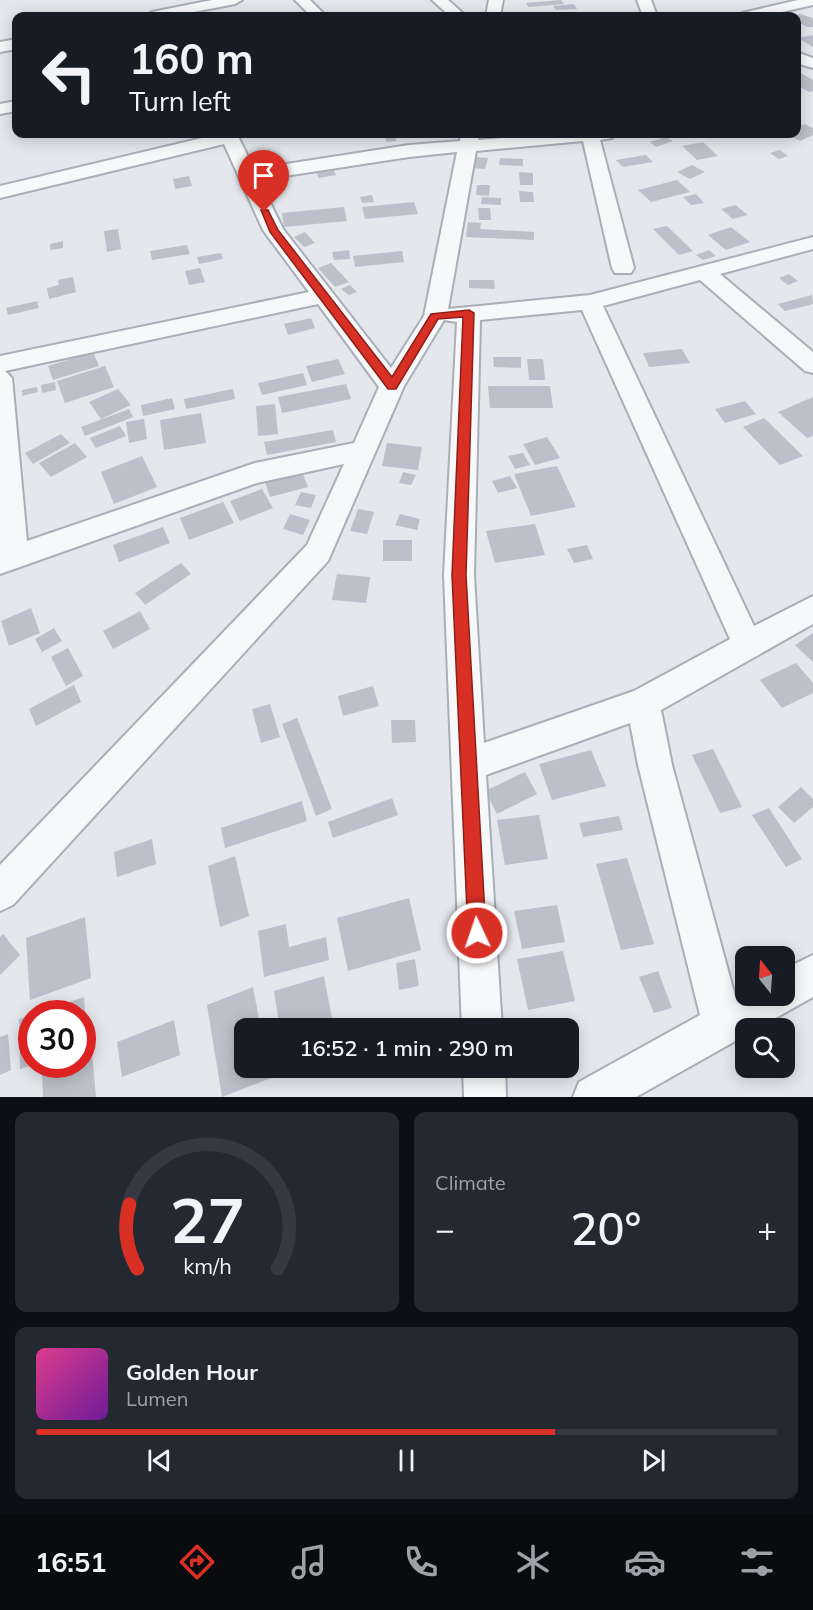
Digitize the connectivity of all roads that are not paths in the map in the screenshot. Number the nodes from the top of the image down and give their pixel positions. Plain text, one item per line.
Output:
1 (235, 0) edge
2 (302, 0) edge
3 (439, 0) edge
4 (813, 1) edge
5 (173, 12) edge
6 (315, 12) edge
7 (454, 12) edge
8 (765, 12) edge
9 (217, 138) edge
10 (230, 138) edge
11 (495, 138) edge
12 (599, 138) edge
13 (469, 139) edge
14 (247, 176) junction
15 (0, 192) edge
16 (813, 243) edge
17 (623, 268) dead end
18 (704, 272) junction
19 (324, 296) junction
20 (590, 302) junction
21 (469, 313) junction
22 (435, 316) junction
23 (0, 364) edge
24 (813, 365) edge
25 (0, 378) edge
26 (392, 386) junction
27 (362, 451) junction
28 (7, 560) edge
29 (813, 609) edge
30 (748, 645) junction
31 (643, 703) junction
32 (468, 765) junction
33 (0, 892) edge
34 (813, 975) edge
35 (795, 985) edge
36 (757, 1006) edge
37 (481, 1018) edge
38 (723, 1025) junction
39 (484, 1078) edge
40 (485, 1097) edge
41 (594, 1097) edge

1 - 5 street
2 - 6 street
3 - 7 street
4 - 8 street
9 - 15 street
10 - 14 street
11 - 13 street
12 - 17 street
13 - 14 street
13 - 22 street
14 - 19 street
16 - 18 street
18 - 20 street
18 - 24 street
19 - 23 street
19 - 26 street
20 - 21 street
20 - 30 street
21 - 22 street
21 - 32 street
22 - 26 street
25 - 28 street
26 - 27 street
27 - 28 street
27 - 33 street
29 - 30 street
30 - 31 street
31 - 32 street
31 - 38 street
32 - 37 street
34 - 35 street
36 - 38 street
38 - 41 street
39 - 40 street

